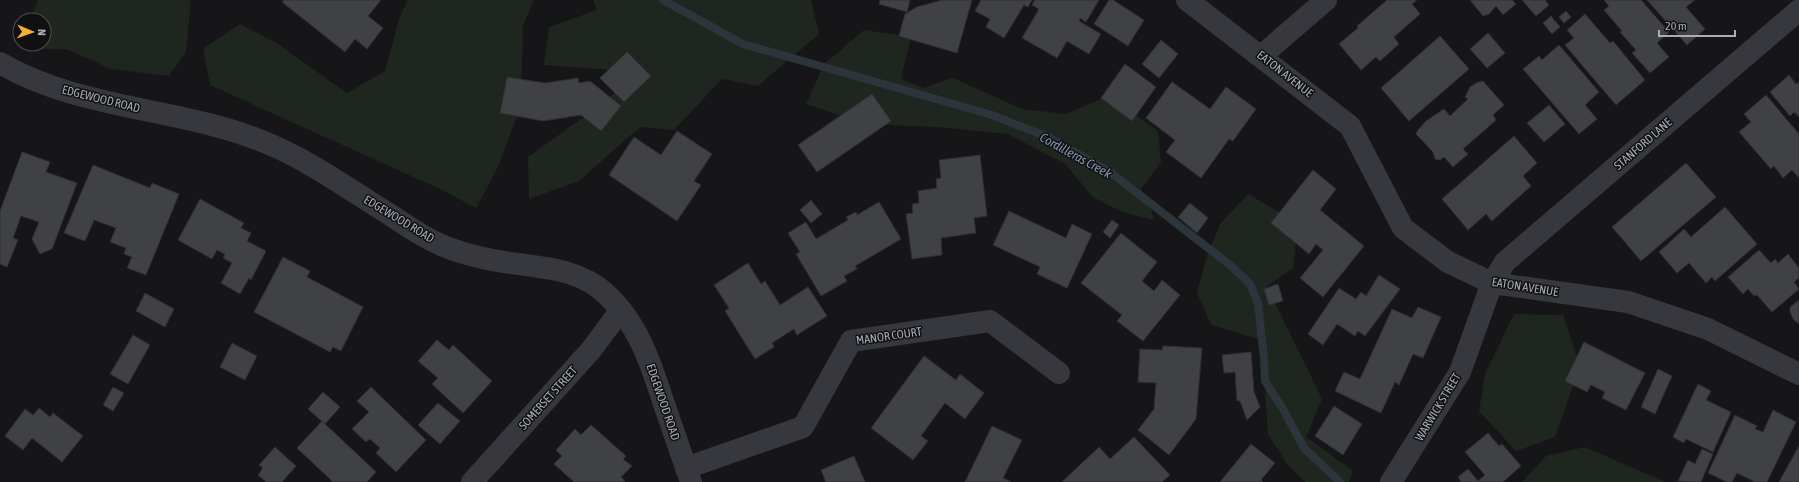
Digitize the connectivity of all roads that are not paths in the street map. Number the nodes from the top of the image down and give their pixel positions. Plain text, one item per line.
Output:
1 (1187, 0) edge
2 (1326, 0) edge
3 (1799, 10) edge
4 (1261, 56) junction
5 (0, 63) edge
6 (1492, 283) junction
7 (621, 310) junction
8 (1059, 373) dead end
9 (1799, 374) edge
10 (689, 475) edge
11 (472, 482) edge
12 (1391, 482) edge

1 - 4 street, EATON AVENUE
2 - 4 street
3 - 6 street, STANFORD LANE
4 - 6 street, EATON AVENUE
5 - 7 street, EDGEWOOD ROAD
6 - 9 street, EATON AVENUE
6 - 12 street, WARWICK STREET
7 - 10 street, EDGEWOOD ROAD
7 - 11 street, SOMERSET STREET
8 - 10 street, MANOR COURT

